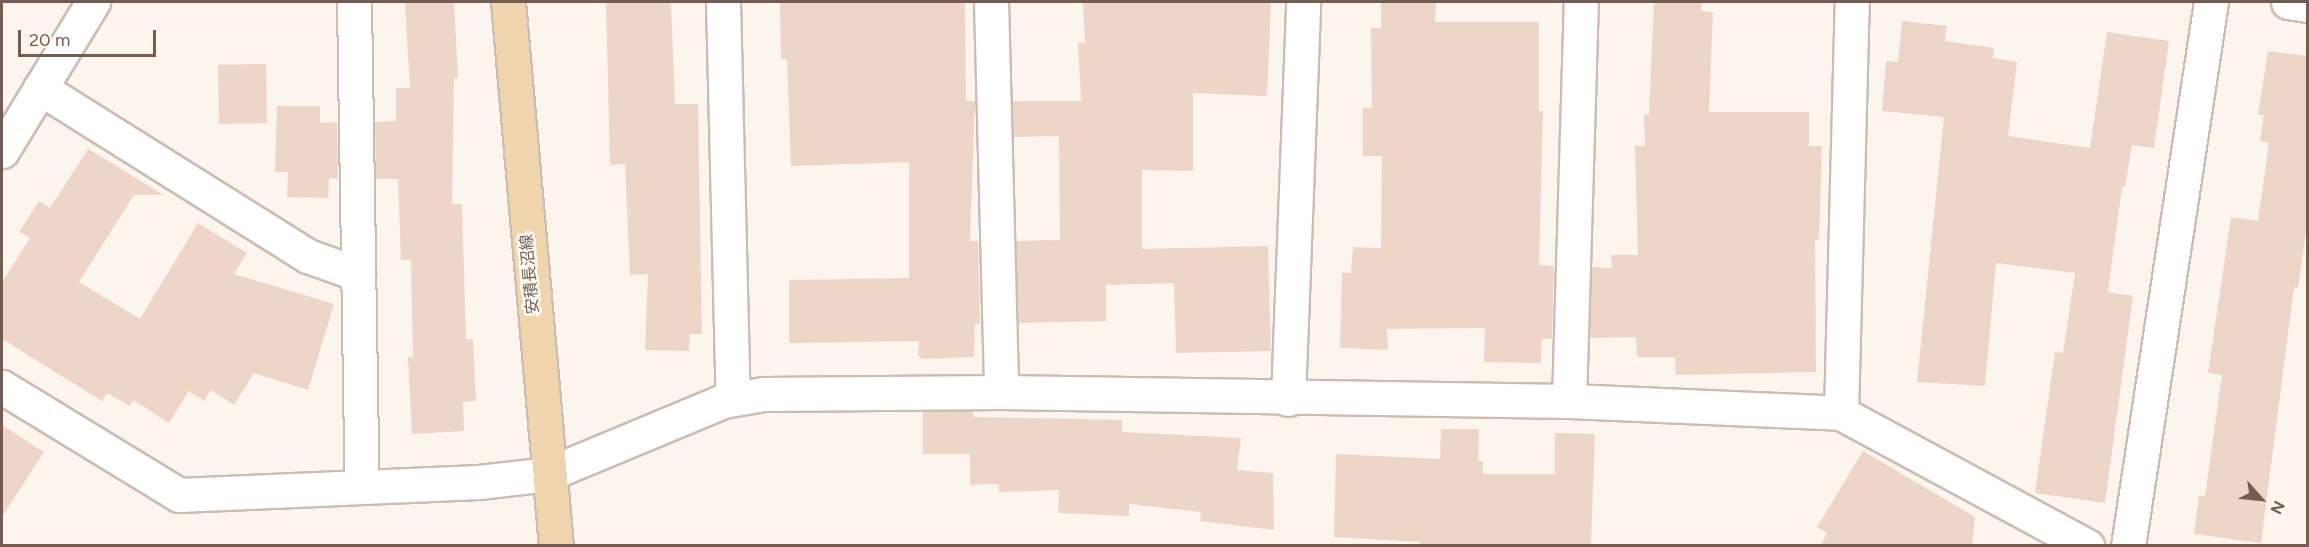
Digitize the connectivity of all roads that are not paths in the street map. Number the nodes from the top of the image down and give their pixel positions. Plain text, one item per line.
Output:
1 (93, 2) edge
2 (354, 2) edge
3 (508, 2) edge
4 (723, 2) edge
5 (991, 2) edge
6 (1303, 2) edge
7 (1581, 2) edge
8 (1852, 2) edge
9 (2211, 2) edge
10 (2288, 2) edge
11 (2307, 5) edge
12 (40, 88) junction
13 (2, 151) edge
14 (358, 274) junction
15 (2, 387) edge
16 (1000, 392) junction
17 (733, 399) junction
18 (1288, 399) junction
19 (1569, 401) junction
20 (1841, 413) junction
21 (548, 474) junction
22 (362, 487) junction
23 (556, 546) edge
24 (2087, 546) edge
25 (2128, 546) edge

1 - 12 street
2 - 14 street
3 - 21 main road, 安積長沼線
4 - 17 street
5 - 16 street
6 - 18 street
7 - 19 street
8 - 20 street
9 - 25 street
10 - 11 street
12 - 13 street
12 - 14 street
14 - 22 street
15 - 22 street
16 - 17 street
16 - 18 street
17 - 21 street
18 - 19 street
19 - 20 street
20 - 24 street
21 - 22 street
21 - 23 main road, 安積長沼線

